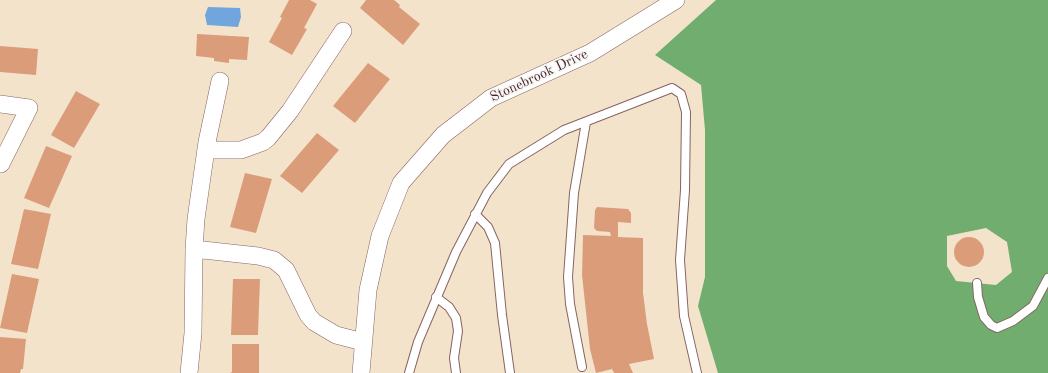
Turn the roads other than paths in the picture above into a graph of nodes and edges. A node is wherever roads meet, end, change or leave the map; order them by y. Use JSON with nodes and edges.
{"nodes":[{"id":1,"x":676,"y":0,"type":"edge"},
{"id":2,"x":344,"y":31,"type":"dead end"},
{"id":3,"x":220,"y":81,"type":"dead end"},
{"id":4,"x":0,"y":104,"type":"edge"},
{"id":5,"x":586,"y":122,"type":"junction"},
{"id":6,"x":206,"y":150,"type":"junction"},
{"id":7,"x":0,"y":164,"type":"edge"},
{"id":8,"x":475,"y":214,"type":"junction"},
{"id":9,"x":194,"y":249,"type":"junction"},
{"id":10,"x":1048,"y":278,"type":"edge"},
{"id":11,"x":977,"y":282,"type":"dead end"},
{"id":12,"x":436,"y":297,"type":"junction"},
{"id":13,"x":363,"y":342,"type":"junction"},
{"id":14,"x":582,"y":367,"type":"dead end"},
{"id":15,"x":189,"y":373,"type":"edge"},
{"id":16,"x":361,"y":373,"type":"edge"},
{"id":17,"x":409,"y":373,"type":"edge"},
{"id":18,"x":456,"y":373,"type":"edge"},
{"id":19,"x":510,"y":373,"type":"edge"},
{"id":20,"x":697,"y":373,"type":"edge"}],
"edges":[{"from":1,"to":13,"type":"street","name":"Stonebrook Drive"},
{"from":2,"to":6,"type":"street"},
{"from":3,"to":6,"type":"street"},
{"from":4,"to":7,"type":"street"},
{"from":5,"to":8,"type":"lane"},
{"from":5,"to":14,"type":"lane"},
{"from":5,"to":20,"type":"lane"},
{"from":6,"to":9,"type":"street"},
{"from":8,"to":12,"type":"lane"},
{"from":8,"to":19,"type":"lane"},
{"from":9,"to":13,"type":"street"},
{"from":9,"to":15,"type":"street"},
{"from":10,"to":11,"type":"lane"},
{"from":12,"to":17,"type":"lane"},
{"from":12,"to":18,"type":"lane"},
{"from":13,"to":16,"type":"street","name":"Stonebrook Drive"}]}
